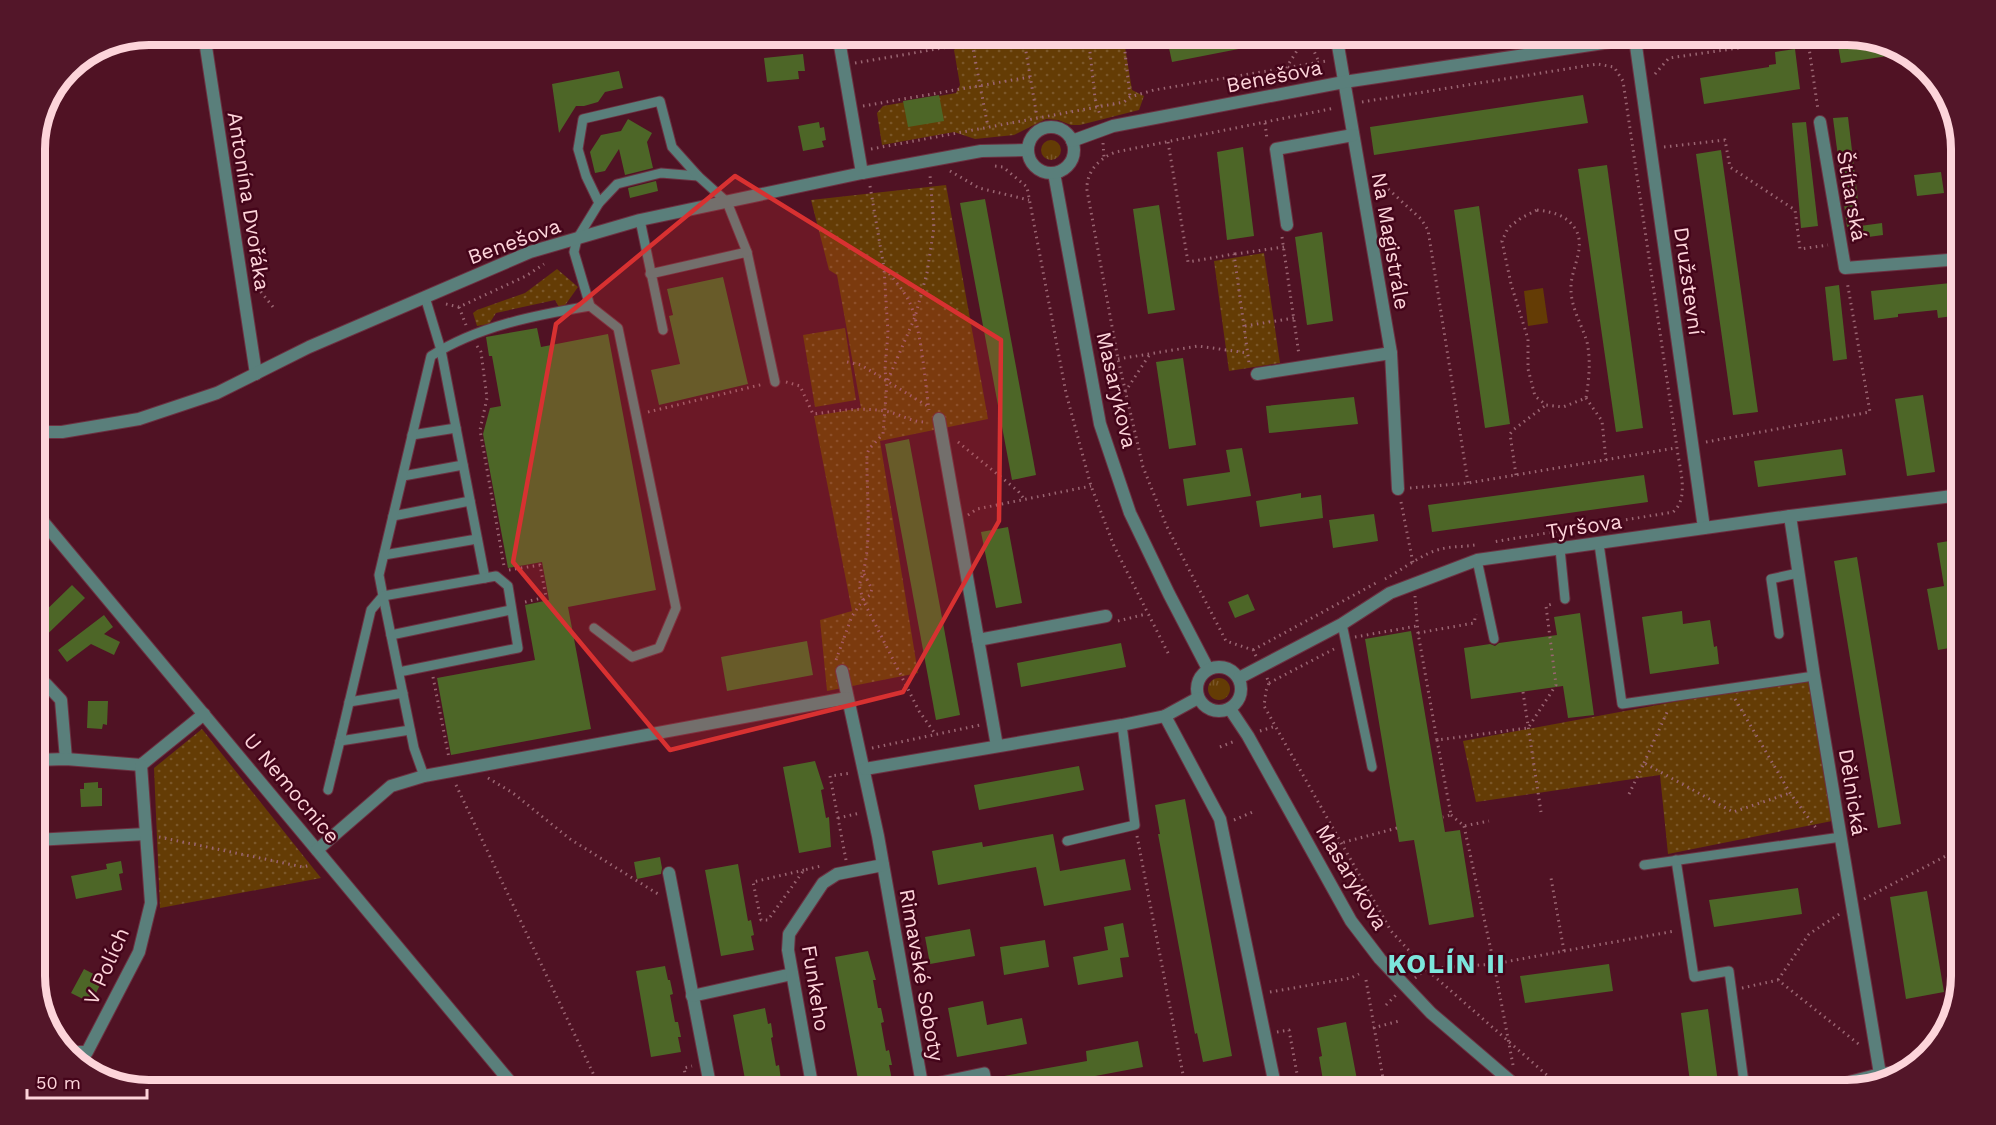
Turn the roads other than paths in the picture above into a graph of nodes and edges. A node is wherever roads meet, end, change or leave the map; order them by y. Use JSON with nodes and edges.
{"nodes":[{"id":1,"x":206,"y":45,"type":"edge"},
{"id":2,"x":840,"y":45,"type":"edge"},
{"id":3,"x":1337,"y":45,"type":"edge"},
{"id":4,"x":1594,"y":45,"type":"edge"},
{"id":5,"x":1636,"y":45,"type":"edge"},
{"id":6,"x":1344,"y":82,"type":"junction"},
{"id":7,"x":1820,"y":122,"type":"road end"},
{"id":8,"x":1353,"y":135,"type":"junction"},
{"id":9,"x":1072,"y":141,"type":"junction"},
{"id":10,"x":1028,"y":150,"type":"junction"},
{"id":11,"x":862,"y":173,"type":"junction"},
{"id":12,"x":1054,"y":173,"type":"junction"},
{"id":13,"x":698,"y":176,"type":"junction"},
{"id":14,"x":599,"y":202,"type":"junction"},
{"id":15,"x":728,"y":202,"type":"junction"},
{"id":16,"x":640,"y":220,"type":"junction"},
{"id":17,"x":1284,"y":230,"type":"road end"},
{"id":18,"x":577,"y":239,"type":"junction"},
{"id":19,"x":747,"y":252,"type":"junction"},
{"id":20,"x":1951,"y":260,"type":"edge"},
{"id":21,"x":650,"y":274,"type":"junction"},
{"id":22,"x":425,"y":297,"type":"junction"},
{"id":23,"x":590,"y":306,"type":"junction"},
{"id":24,"x":663,"y":330,"type":"dead end"},
{"id":25,"x":441,"y":350,"type":"junction"},
{"id":26,"x":1391,"y":353,"type":"junction"},
{"id":27,"x":256,"y":374,"type":"junction"},
{"id":28,"x":1257,"y":375,"type":"road end"},
{"id":29,"x":775,"y":382,"type":"road end"},
{"id":30,"x":935,"y":420,"type":"road end"},
{"id":31,"x":456,"y":428,"type":"junction"},
{"id":32,"x":45,"y":432,"type":"edge"},
{"id":33,"x":412,"y":435,"type":"junction"},
{"id":34,"x":463,"y":465,"type":"junction"},
{"id":35,"x":402,"y":476,"type":"junction"},
{"id":36,"x":1398,"y":489,"type":"road end"},
{"id":37,"x":1951,"y":496,"type":"edge"},
{"id":38,"x":470,"y":501,"type":"junction"},
{"id":39,"x":393,"y":516,"type":"junction"},
{"id":40,"x":1790,"y":516,"type":"junction"},
{"id":41,"x":45,"y":524,"type":"edge"},
{"id":42,"x":1704,"y":528,"type":"junction"},
{"id":43,"x":477,"y":538,"type":"junction"},
{"id":44,"x":1599,"y":544,"type":"junction"},
{"id":45,"x":1560,"y":549,"type":"junction"},
{"id":46,"x":384,"y":555,"type":"junction"},
{"id":47,"x":1477,"y":560,"type":"junction"},
{"id":48,"x":1798,"y":573,"type":"junction"},
{"id":49,"x":484,"y":578,"type":"junction"},
{"id":50,"x":383,"y":596,"type":"junction"},
{"id":51,"x":1565,"y":599,"type":"road end"},
{"id":52,"x":512,"y":610,"type":"junction"},
{"id":53,"x":1106,"y":616,"type":"road end"},
{"id":54,"x":1342,"y":624,"type":"junction"},
{"id":55,"x":594,"y":628,"type":"dead end"},
{"id":56,"x":1779,"y":634,"type":"dead end"},
{"id":57,"x":391,"y":635,"type":"junction"},
{"id":58,"x":1494,"y":639,"type":"dead end"},
{"id":59,"x":978,"y":640,"type":"junction"},
{"id":60,"x":1208,"y":669,"type":"junction"},
{"id":61,"x":842,"y":671,"type":"road end"},
{"id":62,"x":399,"y":672,"type":"junction"},
{"id":63,"x":1814,"y":676,"type":"junction"},
{"id":64,"x":1239,"y":678,"type":"junction"},
{"id":65,"x":45,"y":684,"type":"edge"},
{"id":66,"x":403,"y":693,"type":"junction"},
{"id":67,"x":847,"y":698,"type":"junction"},
{"id":68,"x":1198,"y":698,"type":"junction"},
{"id":69,"x":349,"y":702,"type":"junction"},
{"id":70,"x":1230,"y":709,"type":"junction"},
{"id":71,"x":204,"y":714,"type":"junction"},
{"id":72,"x":1165,"y":716,"type":"junction"},
{"id":73,"x":1122,"y":725,"type":"junction"},
{"id":74,"x":410,"y":730,"type":"junction"},
{"id":75,"x":339,"y":741,"type":"junction"},
{"id":76,"x":997,"y":746,"type":"junction"},
{"id":77,"x":66,"y":759,"type":"junction"},
{"id":78,"x":45,"y":760,"type":"edge"},
{"id":79,"x":141,"y":765,"type":"junction"},
{"id":80,"x":1372,"y":767,"type":"dead end"},
{"id":81,"x":865,"y":769,"type":"junction"},
{"id":82,"x":424,"y":776,"type":"junction"},
{"id":83,"x":328,"y":790,"type":"dead end"},
{"id":84,"x":146,"y":834,"type":"junction"},
{"id":85,"x":1840,"y":837,"type":"junction"},
{"id":86,"x":45,"y":839,"type":"edge"},
{"id":87,"x":1067,"y":841,"type":"dead end"},
{"id":88,"x":317,"y":850,"type":"junction"},
{"id":89,"x":1676,"y":860,"type":"junction"},
{"id":90,"x":1644,"y":865,"type":"dead end"},
{"id":91,"x":883,"y":866,"type":"junction"},
{"id":92,"x":669,"y":873,"type":"dead end"},
{"id":93,"x":792,"y":974,"type":"junction"},
{"id":94,"x":692,"y":996,"type":"junction"},
{"id":95,"x":77,"y":1052,"type":"edge"},
{"id":96,"x":1880,"y":1074,"type":"joint"},
{"id":97,"x":1861,"y":1079,"type":"edge"},
{"id":98,"x":509,"y":1080,"type":"edge"},
{"id":99,"x":709,"y":1080,"type":"edge"},
{"id":100,"x":811,"y":1080,"type":"edge"},
{"id":101,"x":921,"y":1080,"type":"edge"},
{"id":102,"x":954,"y":1080,"type":"edge"},
{"id":103,"x":987,"y":1080,"type":"edge"},
{"id":104,"x":1272,"y":1080,"type":"edge"},
{"id":105,"x":1509,"y":1080,"type":"edge"},
{"id":106,"x":1744,"y":1080,"type":"edge"}],
"edges":[{"from":1,"to":27,"type":"street","name":"Antonína Dvořáka"},
{"from":2,"to":11,"type":"street"},
{"from":3,"to":6,"type":"street","name":"Na Magistrále"},
{"from":4,"to":6,"type":"street","name":"Benešova"},
{"from":5,"to":42,"type":"street","name":"Družstevní"},
{"from":6,"to":8,"type":"street","name":"Na Magistrále"},
{"from":6,"to":9,"type":"street","name":"Benešova"},
{"from":7,"to":20,"type":"street","name":"Štítarská"},
{"from":8,"to":17,"type":"street"},
{"from":8,"to":26,"type":"street","name":"Na Magistrále"},
{"from":9,"to":10,"type":"street"},
{"from":9,"to":12,"type":"street"},
{"from":10,"to":11,"type":"street","name":"Benešova"},
{"from":10,"to":12,"type":"street"},
{"from":11,"to":15,"type":"street","name":"Benešova"},
{"from":12,"to":60,"type":"street","name":"Masarykova"},
{"from":13,"to":14,"type":"lane"},
{"from":13,"to":14,"type":"lane"},
{"from":13,"to":15,"type":"lane"},
{"from":14,"to":18,"type":"lane"},
{"from":15,"to":16,"type":"street","name":"Benešova"},
{"from":15,"to":19,"type":"lane"},
{"from":16,"to":18,"type":"street","name":"Benešova"},
{"from":16,"to":21,"type":"lane"},
{"from":18,"to":22,"type":"street","name":"Benešova"},
{"from":18,"to":23,"type":"lane"},
{"from":19,"to":21,"type":"lane"},
{"from":19,"to":29,"type":"lane"},
{"from":21,"to":24,"type":"lane"},
{"from":22,"to":25,"type":"lane"},
{"from":22,"to":27,"type":"street","name":"Benešova"},
{"from":23,"to":25,"type":"lane"},
{"from":23,"to":55,"type":"lane"},
{"from":25,"to":31,"type":"lane"},
{"from":25,"to":33,"type":"lane"},
{"from":26,"to":28,"type":"street"},
{"from":26,"to":36,"type":"street","name":"Na Magistrále"},
{"from":27,"to":32,"type":"street","name":"Benešova"},
{"from":30,"to":59,"type":"street"},
{"from":31,"to":33,"type":"lane"},
{"from":31,"to":34,"type":"lane"},
{"from":33,"to":35,"type":"lane"},
{"from":34,"to":35,"type":"lane"},
{"from":34,"to":38,"type":"lane"},
{"from":35,"to":39,"type":"lane"},
{"from":37,"to":40,"type":"street","name":"Tyršova"},
{"from":38,"to":39,"type":"lane"},
{"from":38,"to":43,"type":"lane"},
{"from":39,"to":46,"type":"lane"},
{"from":40,"to":42,"type":"street","name":"Tyršova"},
{"from":40,"to":48,"type":"street","name":"Dělnická"},
{"from":41,"to":71,"type":"street","name":"U Nemocnice"},
{"from":42,"to":44,"type":"street","name":"Tyršova"},
{"from":43,"to":46,"type":"lane"},
{"from":43,"to":49,"type":"lane"},
{"from":44,"to":45,"type":"street","name":"Tyršova"},
{"from":44,"to":63,"type":"lane"},
{"from":45,"to":47,"type":"street","name":"Tyršova"},
{"from":45,"to":51,"type":"lane"},
{"from":46,"to":50,"type":"lane"},
{"from":47,"to":54,"type":"street","name":"Tyršova"},
{"from":47,"to":58,"type":"lane"},
{"from":48,"to":56,"type":"lane"},
{"from":48,"to":63,"type":"street","name":"Dělnická"},
{"from":49,"to":50,"type":"lane"},
{"from":49,"to":52,"type":"lane"},
{"from":50,"to":57,"type":"lane"},
{"from":50,"to":69,"type":"lane"},
{"from":52,"to":57,"type":"lane"},
{"from":52,"to":62,"type":"lane"},
{"from":53,"to":59,"type":"street"},
{"from":54,"to":64,"type":"street","name":"Tyršova"},
{"from":54,"to":80,"type":"lane"},
{"from":57,"to":62,"type":"lane"},
{"from":59,"to":76,"type":"street"},
{"from":60,"to":64,"type":"street"},
{"from":60,"to":68,"type":"street"},
{"from":61,"to":67,"type":"street"},
{"from":62,"to":66,"type":"lane"},
{"from":63,"to":85,"type":"street","name":"Dělnická"},
{"from":64,"to":70,"type":"street"},
{"from":65,"to":77,"type":"street"},
{"from":66,"to":69,"type":"lane"},
{"from":66,"to":74,"type":"lane"},
{"from":67,"to":81,"type":"street"},
{"from":67,"to":82,"type":"street"},
{"from":68,"to":70,"type":"street"},
{"from":68,"to":72,"type":"street"},
{"from":69,"to":75,"type":"lane"},
{"from":70,"to":105,"type":"street","name":"Masarykova"},
{"from":71,"to":79,"type":"street"},
{"from":71,"to":88,"type":"street","name":"U Nemocnice"},
{"from":72,"to":73,"type":"street"},
{"from":72,"to":104,"type":"street"},
{"from":73,"to":76,"type":"street"},
{"from":73,"to":87,"type":"lane"},
{"from":74,"to":75,"type":"lane"},
{"from":74,"to":82,"type":"lane"},
{"from":75,"to":83,"type":"lane"},
{"from":76,"to":81,"type":"street"},
{"from":77,"to":78,"type":"street"},
{"from":77,"to":79,"type":"street"},
{"from":79,"to":84,"type":"street","name":"V Polích"},
{"from":81,"to":91,"type":"street"},
{"from":82,"to":88,"type":"street"},
{"from":84,"to":86,"type":"street"},
{"from":84,"to":95,"type":"street","name":"V Polích"},
{"from":85,"to":89,"type":"lane"},
{"from":85,"to":96,"type":"street","name":"Dělnická"},
{"from":88,"to":98,"type":"street","name":"U Nemocnice"},
{"from":89,"to":90,"type":"lane"},
{"from":89,"to":106,"type":"lane"},
{"from":91,"to":93,"type":"street","name":"Funkeho"},
{"from":91,"to":101,"type":"street","name":"Rimavské Soboty"},
{"from":92,"to":94,"type":"street"},
{"from":93,"to":94,"type":"street"},
{"from":93,"to":100,"type":"street","name":"Funkeho"},
{"from":94,"to":99,"type":"street"},
{"from":96,"to":97,"type":"street"},
{"from":102,"to":103,"type":"lane"}]}
